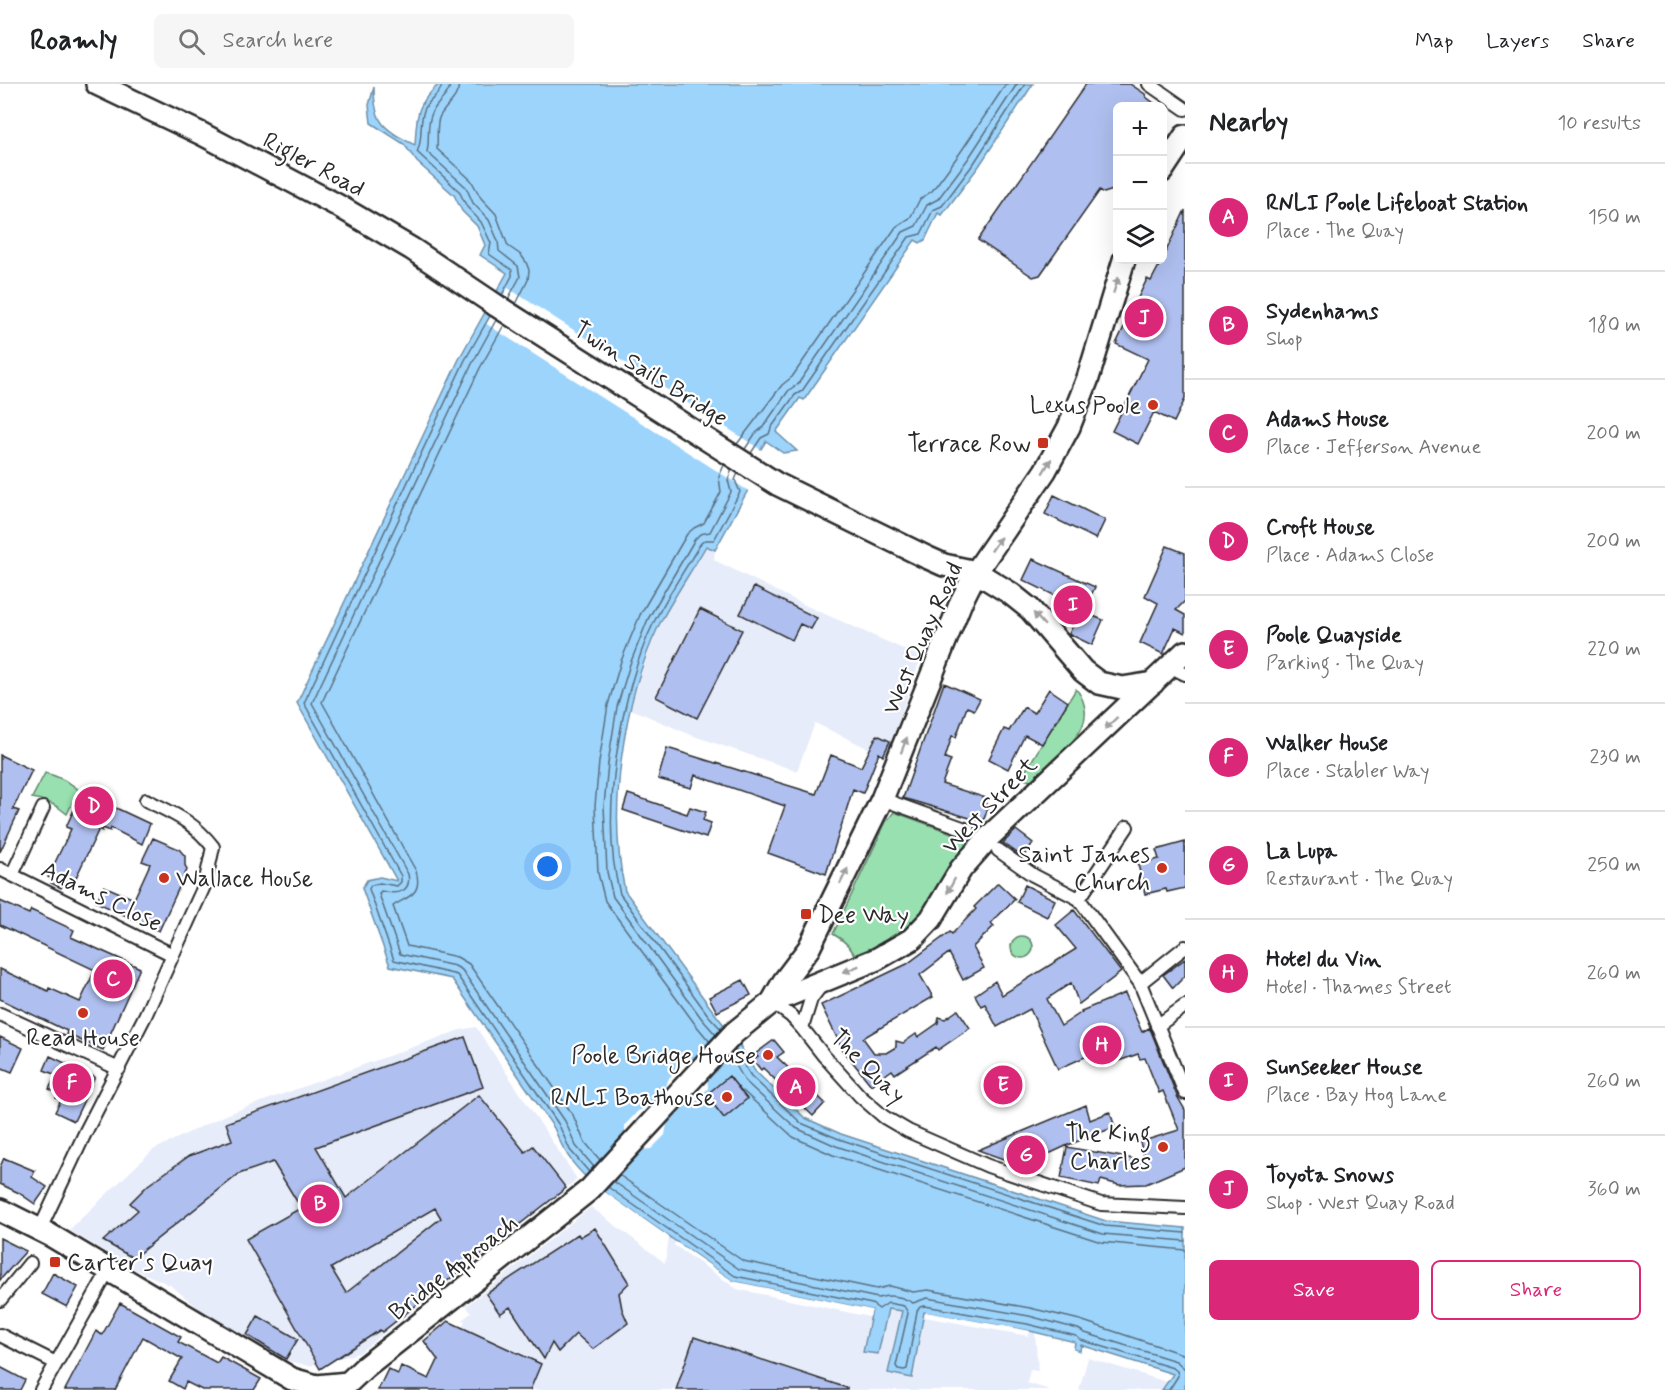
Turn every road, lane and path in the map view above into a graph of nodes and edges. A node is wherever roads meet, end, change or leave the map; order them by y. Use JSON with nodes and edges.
{"nodes":[{"id":1,"x":97,"y":84,"type":"edge"},
{"id":2,"x":1149,"y":84,"type":"edge"},
{"id":3,"x":1185,"y":108,"type":"edge"},
{"id":4,"x":1185,"y":136,"type":"edge"},
{"id":5,"x":1167,"y":163,"type":"edge"},
{"id":6,"x":1123,"y":264,"type":"edge"},
{"id":7,"x":497,"y":306,"type":"joint"},
{"id":8,"x":976,"y":572,"type":"junction"},
{"id":9,"x":1180,"y":664,"type":"edge"},
{"id":10,"x":1153,"y":683,"type":"junction"},
{"id":11,"x":146,"y":800,"type":"dead end"},
{"id":12,"x":882,"y":800,"type":"junction"},
{"id":13,"x":43,"y":808,"type":"dead end"},
{"id":14,"x":1127,"y":827,"type":"dead end"},
{"id":15,"x":968,"y":830,"type":"dead end"},
{"id":16,"x":998,"y":850,"type":"dead end"},
{"id":17,"x":0,"y":869,"type":"edge"},
{"id":18,"x":12,"y":875,"type":"junction"},
{"id":19,"x":1079,"y":899,"type":"junction"},
{"id":20,"x":1185,"y":947,"type":"edge"},
{"id":21,"x":805,"y":954,"type":"junction"},
{"id":22,"x":173,"y":955,"type":"junction"},
{"id":23,"x":826,"y":979,"type":"junction"},
{"id":24,"x":1140,"y":983,"type":"junction"},
{"id":25,"x":772,"y":1002,"type":"junction"},
{"id":26,"x":1185,"y":1006,"type":"edge"},
{"id":27,"x":0,"y":1014,"type":"edge"},
{"id":28,"x":1157,"y":1026,"type":"junction"},
{"id":29,"x":802,"y":1028,"type":"junction"},
{"id":30,"x":119,"y":1069,"type":"junction"},
{"id":31,"x":1185,"y":1093,"type":"edge"},
{"id":32,"x":1185,"y":1208,"type":"edge"},
{"id":33,"x":0,"y":1210,"type":"edge"},
{"id":34,"x":40,"y":1230,"type":"junction"},
{"id":35,"x":30,"y":1263,"type":"dead end"},
{"id":36,"x":109,"y":1270,"type":"junction"},
{"id":37,"x":0,"y":1300,"type":"edge"},
{"id":38,"x":0,"y":1335,"type":"edge"},
{"id":39,"x":56,"y":1363,"type":"junction"},
{"id":40,"x":345,"y":1388,"type":"edge"},
{"id":41,"x":41,"y":1390,"type":"edge"}],
"edges":[{"from":1,"to":7,"type":"highway","name":"Rigler Road"},
{"from":2,"to":3,"type":"street"},
{"from":4,"to":5,"type":"highway"},
{"from":8,"to":6,"type":"highway","name":"West Quay Road","one_way":true},
{"from":7,"to":8,"type":"highway","name":"Twin Sails Bridge"},
{"from":10,"to":8,"type":"highway","name":"Twin Sails Bridge","one_way":true},
{"from":12,"to":8,"type":"highway","name":"West Quay Road","one_way":true},
{"from":9,"to":10,"type":"highway","name":"West Street"},
{"from":10,"to":23,"type":"highway","name":"West Street","one_way":true},
{"from":11,"to":22,"type":"street"},
{"from":12,"to":15,"type":"street"},
{"from":21,"to":12,"type":"highway","name":"West Quay Road","one_way":true},
{"from":13,"to":18,"type":"street","name":"Adams Close"},
{"from":14,"to":19,"type":"street"},
{"from":16,"to":19,"type":"street"},
{"from":17,"to":18,"type":"street","name":"Adams Close"},
{"from":18,"to":22,"type":"street","name":"Adams Close"},
{"from":19,"to":24,"type":"street"},
{"from":20,"to":24,"type":"street"},
{"from":21,"to":23,"type":"highway"},
{"from":21,"to":25,"type":"highway","name":"West Quay Road"},
{"from":22,"to":30,"type":"street"},
{"from":23,"to":25,"type":"highway","name":"West Street"},
{"from":23,"to":29,"type":"street"},
{"from":24,"to":28,"type":"street"},
{"from":25,"to":29,"type":"street","name":"The Quay"},
{"from":25,"to":40,"type":"highway","name":"Bridge Approach"},
{"from":26,"to":28,"type":"street"},
{"from":27,"to":30,"type":"street"},
{"from":28,"to":31,"type":"street"},
{"from":29,"to":32,"type":"street","name":"The Quay"},
{"from":30,"to":34,"type":"street"},
{"from":33,"to":34,"type":"highway"},
{"from":34,"to":36,"type":"highway"},
{"from":35,"to":37,"type":"street"},
{"from":36,"to":39,"type":"street"},
{"from":36,"to":40,"type":"highway"},
{"from":38,"to":39,"type":"street"},
{"from":39,"to":41,"type":"street"}]}
